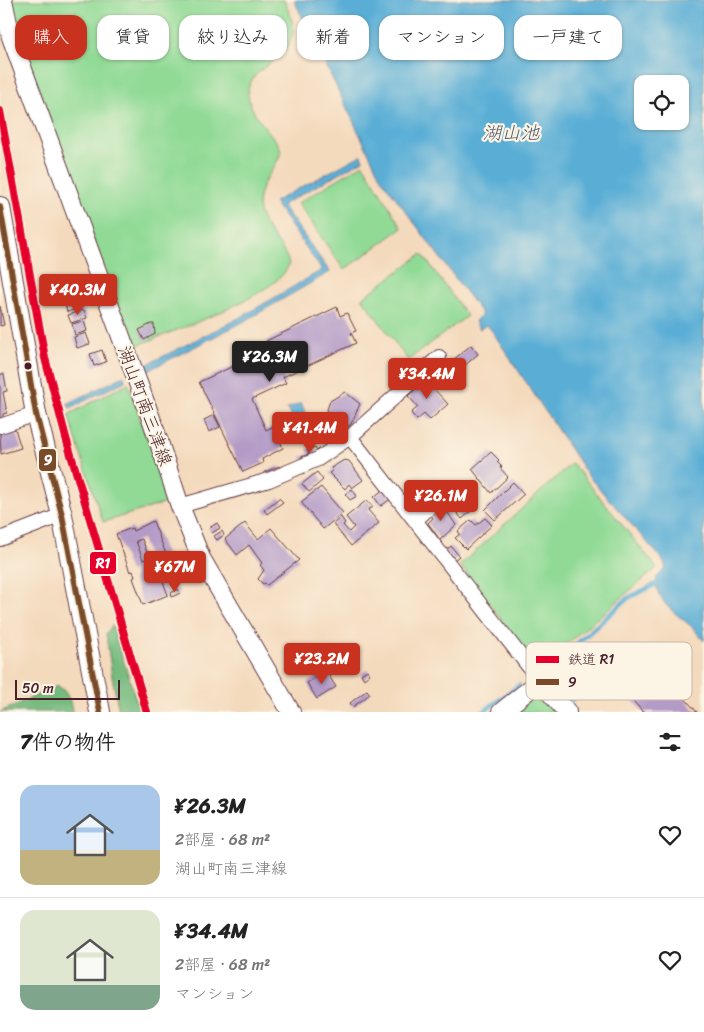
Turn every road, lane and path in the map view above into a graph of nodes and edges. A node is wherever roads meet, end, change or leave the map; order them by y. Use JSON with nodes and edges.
{"nodes":[{"id":1,"x":3,"y":0,"type":"edge"},
{"id":2,"x":1,"y":218,"type":"edge"},
{"id":3,"x":439,"y":357,"type":"dead end"},
{"id":4,"x":36,"y":414,"type":"junction"},
{"id":5,"x":0,"y":426,"type":"edge"},
{"id":6,"x":350,"y":437,"type":"junction"},
{"id":7,"x":449,"y":489,"type":"dead end"},
{"id":8,"x":180,"y":506,"type":"junction"},
{"id":9,"x":62,"y":515,"type":"junction"},
{"id":10,"x":416,"y":520,"type":"junction"},
{"id":11,"x":0,"y":539,"type":"edge"},
{"id":12,"x":526,"y":663,"type":"edge"},
{"id":13,"x":526,"y":692,"type":"edge"},
{"id":14,"x":557,"y":700,"type":"edge"},
{"id":15,"x":100,"y":712,"type":"edge"},
{"id":16,"x":291,"y":712,"type":"edge"},
{"id":17,"x":501,"y":712,"type":"edge"},
{"id":18,"x":567,"y":712,"type":"edge"}],
"edges":[{"from":1,"to":8,"type":"street","name":"湖山町南三津線"},
{"from":2,"to":4,"type":"main road"},
{"from":3,"to":6,"type":"street"},
{"from":4,"to":5,"type":"street"},
{"from":4,"to":9,"type":"main road"},
{"from":6,"to":8,"type":"street"},
{"from":6,"to":10,"type":"street"},
{"from":7,"to":10,"type":"street"},
{"from":8,"to":16,"type":"street","name":"湖山町南三津線"},
{"from":9,"to":11,"type":"street"},
{"from":9,"to":15,"type":"main road"},
{"from":10,"to":12,"type":"street"},
{"from":13,"to":17,"type":"street"},
{"from":14,"to":18,"type":"street"}]}
